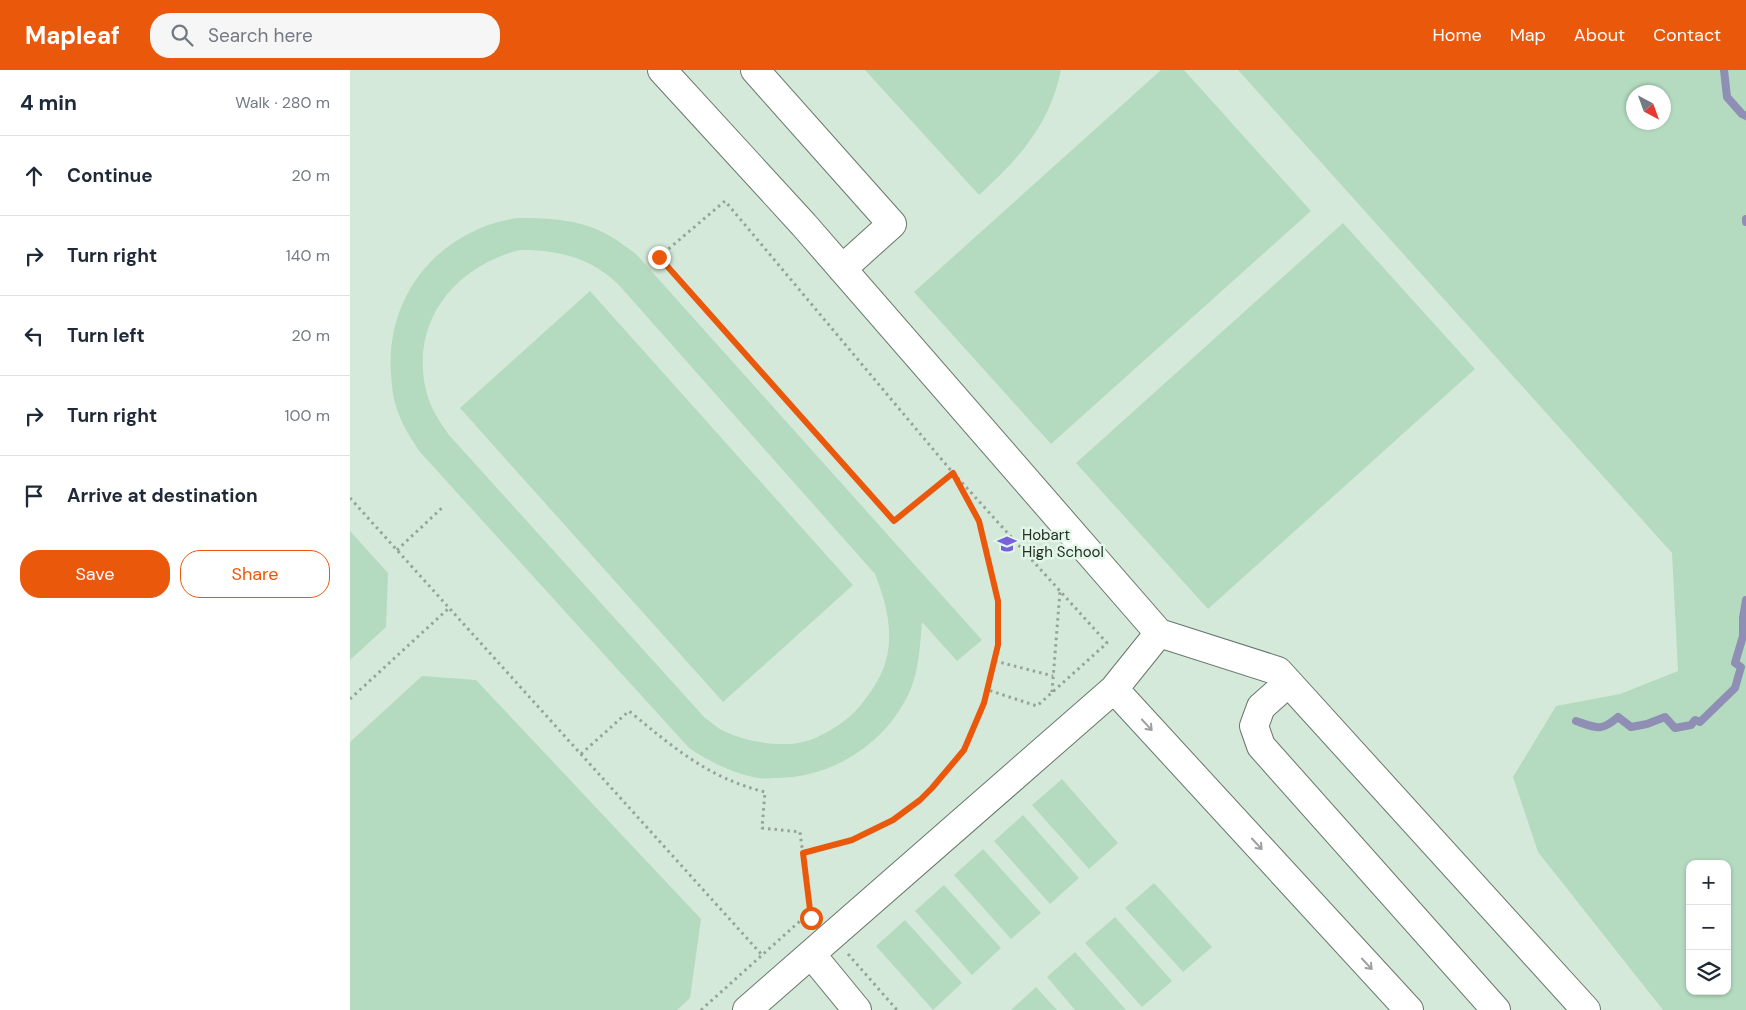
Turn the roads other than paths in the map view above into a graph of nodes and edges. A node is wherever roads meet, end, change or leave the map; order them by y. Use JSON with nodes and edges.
{"nodes":[{"id":1,"x":662,"y":70,"type":"edge"},
{"id":2,"x":755,"y":70,"type":"edge"},
{"id":3,"x":842,"y":269,"type":"junction"},
{"id":4,"x":1159,"y":633,"type":"junction"},
{"id":5,"x":1288,"y":683,"type":"junction"},
{"id":6,"x":1114,"y":689,"type":"junction"},
{"id":7,"x":811,"y":954,"type":"junction"},
{"id":8,"x":747,"y":1010,"type":"edge"},
{"id":9,"x":857,"y":1010,"type":"edge"},
{"id":10,"x":1409,"y":1010,"type":"edge"},
{"id":11,"x":1496,"y":1010,"type":"edge"},
{"id":12,"x":1586,"y":1010,"type":"edge"}],
"edges":[{"from":1,"to":3,"type":"lane"},
{"from":2,"to":3,"type":"lane"},
{"from":3,"to":4,"type":"lane"},
{"from":4,"to":5,"type":"lane"},
{"from":4,"to":6,"type":"lane"},
{"from":5,"to":11,"type":"lane"},
{"from":5,"to":12,"type":"lane"},
{"from":6,"to":7,"type":"lane"},
{"from":6,"to":10,"type":"lane","one_way":true},
{"from":7,"to":8,"type":"lane"},
{"from":7,"to":9,"type":"lane"}]}
